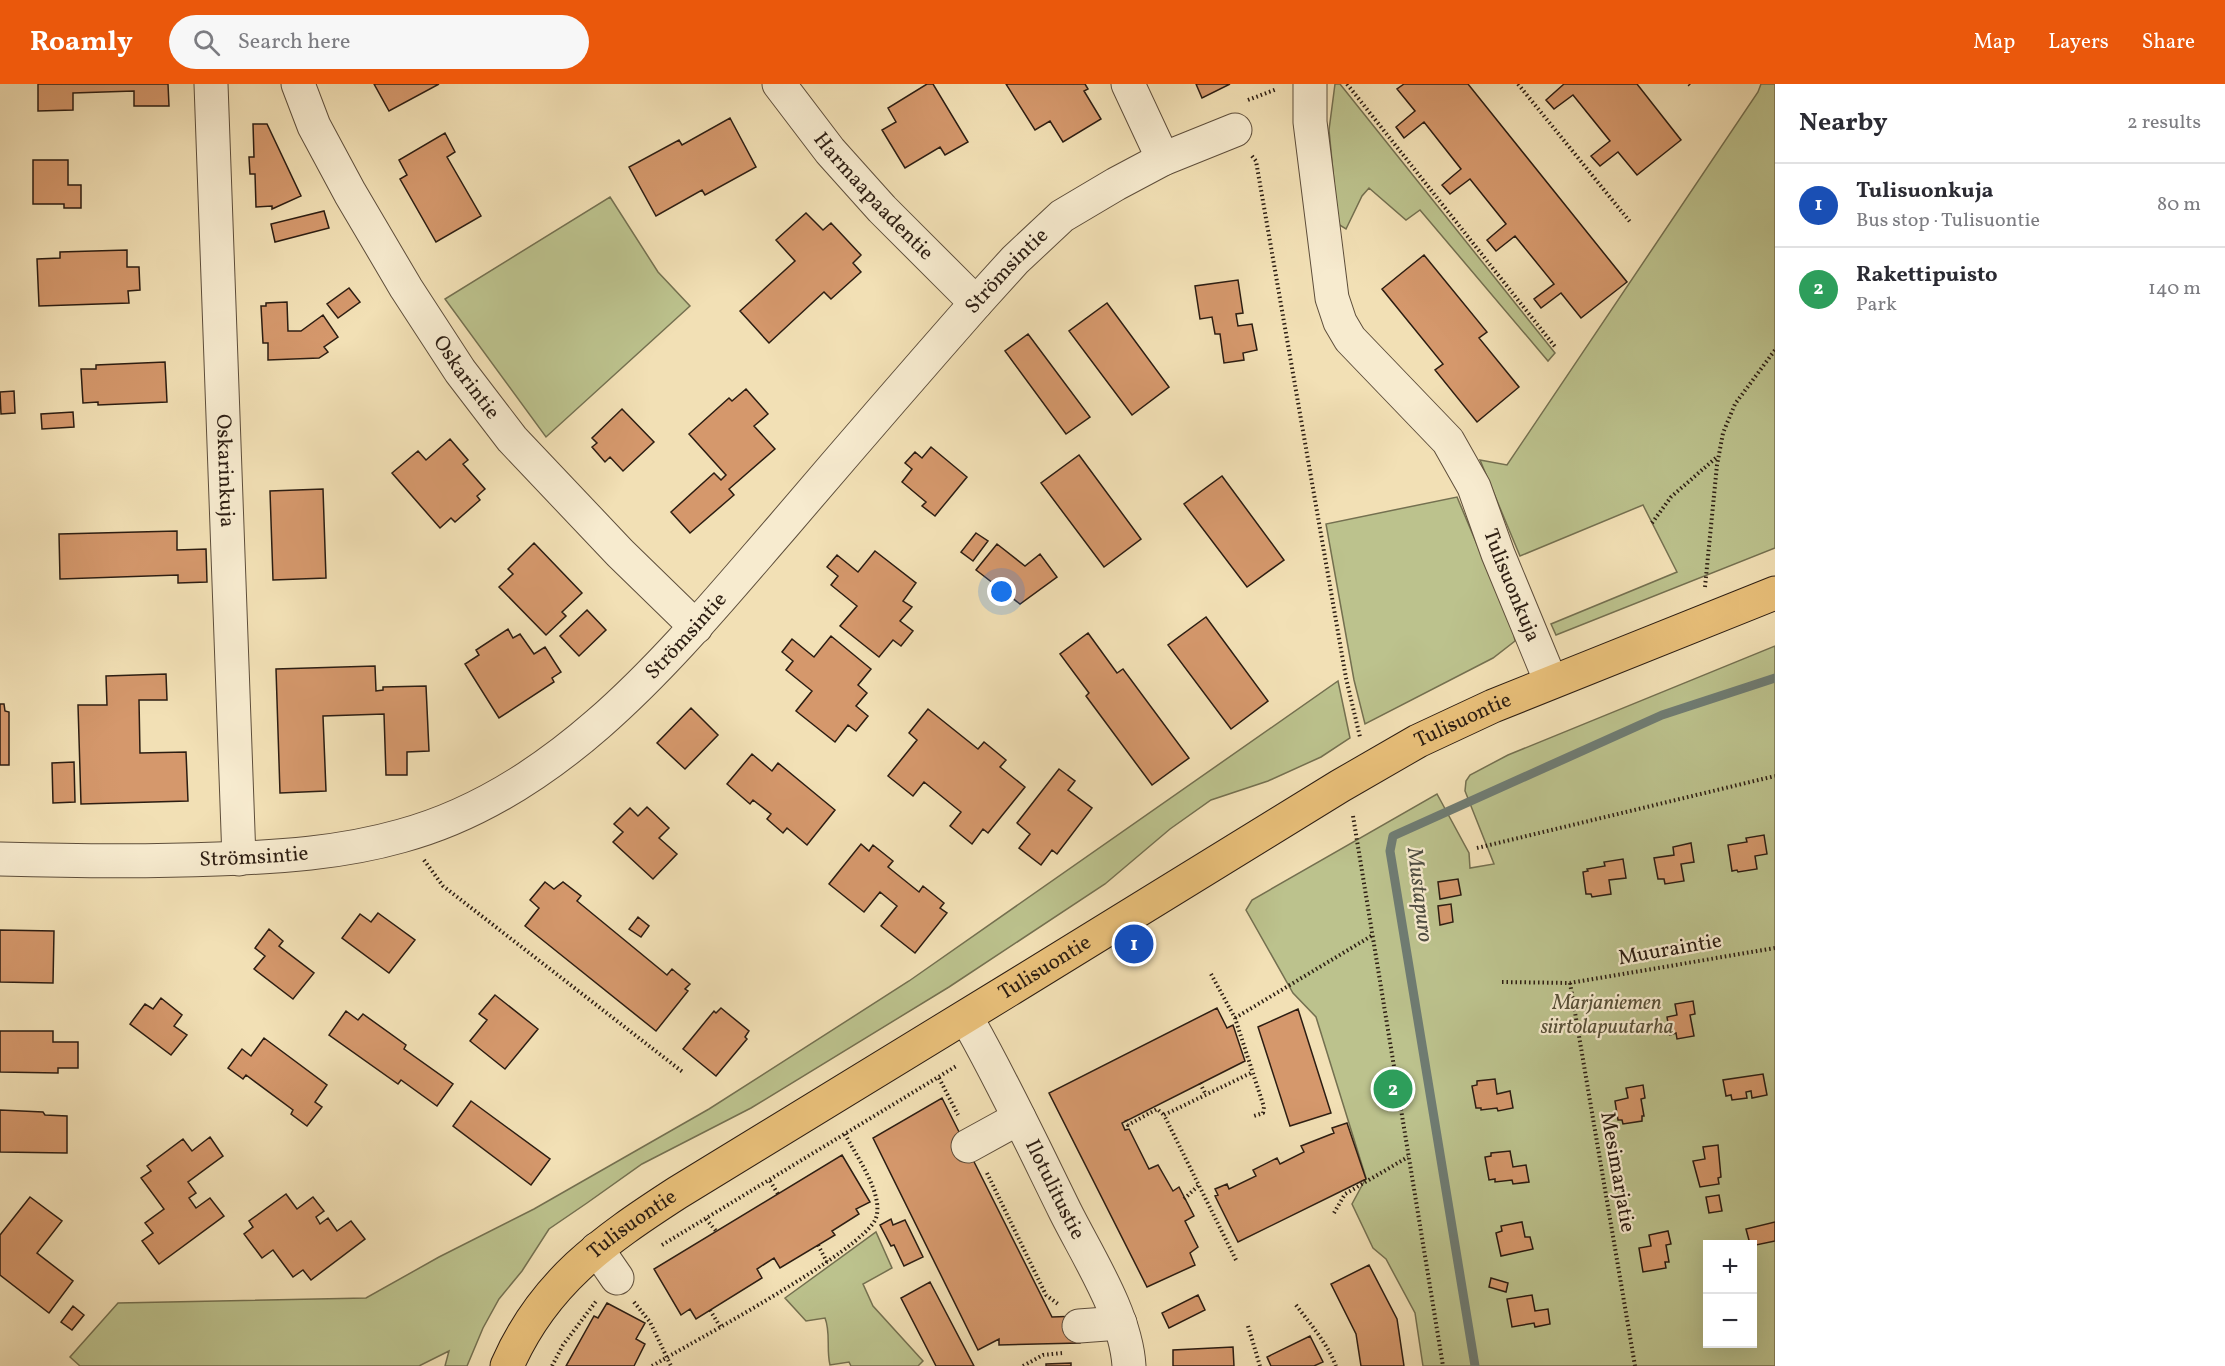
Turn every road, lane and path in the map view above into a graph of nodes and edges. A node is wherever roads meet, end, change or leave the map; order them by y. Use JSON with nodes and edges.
{"nodes":[{"id":1,"x":211,"y":84,"type":"edge"},
{"id":2,"x":298,"y":84,"type":"edge"},
{"id":3,"x":779,"y":84,"type":"edge"},
{"id":4,"x":1128,"y":84,"type":"edge"},
{"id":5,"x":1310,"y":84,"type":"edge"},
{"id":6,"x":1347,"y":84,"type":"edge"},
{"id":7,"x":1518,"y":84,"type":"edge"},
{"id":8,"x":1235,"y":130,"type":"joint"},
{"id":9,"x":1163,"y":159,"type":"junction"},
{"id":10,"x":1631,"y":223,"type":"dead end"},
{"id":11,"x":976,"y":303,"type":"junction"},
{"id":12,"x":1556,"y":348,"type":"dead end"},
{"id":13,"x":1775,"y":350,"type":"edge"},
{"id":14,"x":1719,"y":455,"type":"junction"},
{"id":15,"x":1652,"y":524,"type":"dead end"},
{"id":16,"x":1705,"y":589,"type":"dead end"},
{"id":17,"x":1775,"y":593,"type":"edge"},
{"id":18,"x":696,"y":627,"type":"junction"},
{"id":19,"x":1551,"y":682,"type":"junction"},
{"id":20,"x":1360,"y":738,"type":"dead end"},
{"id":21,"x":1775,"y":776,"type":"edge"},
{"id":22,"x":1354,"y":824,"type":"dead end"},
{"id":23,"x":408,"y":834,"type":"junction"},
{"id":24,"x":1478,"y":848,"type":"dead end"},
{"id":25,"x":0,"y":859,"type":"edge"},
{"id":26,"x":239,"y":859,"type":"junction"},
{"id":27,"x":1373,"y":935,"type":"junction"},
{"id":28,"x":1775,"y":948,"type":"edge"},
{"id":29,"x":1211,"y":974,"type":"dead end"},
{"id":30,"x":1502,"y":982,"type":"dead end"},
{"id":31,"x":1570,"y":982,"type":"junction"},
{"id":32,"x":966,"y":1017,"type":"junction"},
{"id":33,"x":1235,"y":1018,"type":"junction"},
{"id":34,"x":1252,"y":1072,"type":"junction"},
{"id":35,"x":684,"y":1073,"type":"dead end"},
{"id":36,"x":1200,"y":1083,"type":"dead end"},
{"id":37,"x":1206,"y":1095,"type":"junction"},
{"id":38,"x":1164,"y":1116,"type":"junction"},
{"id":39,"x":1254,"y":1116,"type":"dead end"},
{"id":40,"x":1019,"y":1119,"type":"junction"},
{"id":41,"x":1126,"y":1120,"type":"dead end"},
{"id":42,"x":844,"y":1134,"type":"junction"},
{"id":43,"x":970,"y":1145,"type":"junction"},
{"id":44,"x":1408,"y":1157,"type":"junction"},
{"id":45,"x":770,"y":1181,"type":"junction"},
{"id":46,"x":1199,"y":1185,"type":"junction"},
{"id":47,"x":778,"y":1194,"type":"dead end"},
{"id":48,"x":1184,"y":1199,"type":"dead end"},
{"id":49,"x":1334,"y":1213,"type":"dead end"},
{"id":50,"x":706,"y":1219,"type":"junction"},
{"id":51,"x":716,"y":1231,"type":"dead end"},
{"id":52,"x":818,"y":1245,"type":"dead end"},
{"id":53,"x":660,"y":1246,"type":"dead end"},
{"id":54,"x":597,"y":1250,"type":"junction"},
{"id":55,"x":1236,"y":1260,"type":"dead end"},
{"id":56,"x":826,"y":1262,"type":"junction"},
{"id":57,"x":617,"y":1278,"type":"junction"},
{"id":58,"x":1296,"y":1305,"type":"dead end"},
{"id":59,"x":710,"y":1310,"type":"dead end"},
{"id":60,"x":1098,"y":1325,"type":"junction"},
{"id":61,"x":1248,"y":1326,"type":"dead end"},
{"id":62,"x":721,"y":1328,"type":"junction"},
{"id":63,"x":667,"y":1357,"type":"junction"},
{"id":64,"x":507,"y":1366,"type":"edge"},
{"id":65,"x":552,"y":1366,"type":"edge"},
{"id":66,"x":652,"y":1366,"type":"edge"},
{"id":67,"x":671,"y":1366,"type":"edge"},
{"id":68,"x":1023,"y":1366,"type":"edge"},
{"id":69,"x":1129,"y":1366,"type":"edge"},
{"id":70,"x":1260,"y":1366,"type":"edge"},
{"id":71,"x":1336,"y":1366,"type":"edge"},
{"id":72,"x":1443,"y":1366,"type":"edge"},
{"id":73,"x":1635,"y":1366,"type":"edge"}],
"edges":[{"from":1,"to":26,"type":"street","name":"Oskarinkuja"},
{"from":2,"to":18,"type":"street","name":"Oskarintie"},
{"from":3,"to":11,"type":"street","name":"Harmaapaadentie"},
{"from":4,"to":9,"type":"street"},
{"from":5,"to":19,"type":"street","name":"Tulisuonkuja"},
{"from":6,"to":12,"type":"path"},
{"from":7,"to":10,"type":"path"},
{"from":8,"to":9,"type":"street","name":"Strömsintie"},
{"from":8,"to":20,"type":"path"},
{"from":9,"to":11,"type":"street","name":"Strömsintie"},
{"from":11,"to":18,"type":"street","name":"Strömsintie"},
{"from":13,"to":14,"type":"path"},
{"from":14,"to":15,"type":"path"},
{"from":14,"to":16,"type":"path"},
{"from":17,"to":19,"type":"main road","name":"Tulisuontie"},
{"from":18,"to":23,"type":"street","name":"Strömsintie"},
{"from":19,"to":32,"type":"main road","name":"Tulisuontie"},
{"from":21,"to":24,"type":"path"},
{"from":22,"to":27,"type":"path"},
{"from":23,"to":26,"type":"street","name":"Strömsintie"},
{"from":23,"to":35,"type":"path"},
{"from":25,"to":26,"type":"street","name":"Strömsintie"},
{"from":27,"to":33,"type":"path"},
{"from":27,"to":44,"type":"path"},
{"from":28,"to":31,"type":"path","name":"Muuraintie"},
{"from":29,"to":33,"type":"path"},
{"from":30,"to":31,"type":"path","name":"Muuraintie"},
{"from":31,"to":73,"type":"path","name":"Mesimarjatie"},
{"from":32,"to":40,"type":"street","name":"Ilotulitustie"},
{"from":32,"to":54,"type":"main road","name":"Tulisuontie"},
{"from":33,"to":34,"type":"path"},
{"from":34,"to":37,"type":"path"},
{"from":34,"to":39,"type":"path"},
{"from":36,"to":37,"type":"path"},
{"from":37,"to":38,"type":"path"},
{"from":38,"to":41,"type":"path"},
{"from":38,"to":46,"type":"path"},
{"from":40,"to":43,"type":"street"},
{"from":40,"to":60,"type":"street","name":"Ilotulitustie"},
{"from":42,"to":43,"type":"path"},
{"from":42,"to":45,"type":"path"},
{"from":42,"to":56,"type":"path"},
{"from":43,"to":60,"type":"path"},
{"from":44,"to":49,"type":"path"},
{"from":44,"to":72,"type":"path"},
{"from":45,"to":47,"type":"path"},
{"from":45,"to":50,"type":"path"},
{"from":46,"to":48,"type":"path"},
{"from":46,"to":55,"type":"path"},
{"from":50,"to":51,"type":"path"},
{"from":50,"to":53,"type":"path"},
{"from":52,"to":56,"type":"path"},
{"from":54,"to":57,"type":"street"},
{"from":54,"to":64,"type":"main road","name":"Tulisuontie"},
{"from":56,"to":62,"type":"path"},
{"from":57,"to":63,"type":"path"},
{"from":57,"to":65,"type":"path"},
{"from":58,"to":71,"type":"path"},
{"from":59,"to":62,"type":"path"},
{"from":60,"to":68,"type":"path"},
{"from":60,"to":69,"type":"street","name":"Ilotulitustie"},
{"from":61,"to":70,"type":"path"},
{"from":62,"to":63,"type":"path"},
{"from":63,"to":66,"type":"path"},
{"from":63,"to":67,"type":"path"}]}
